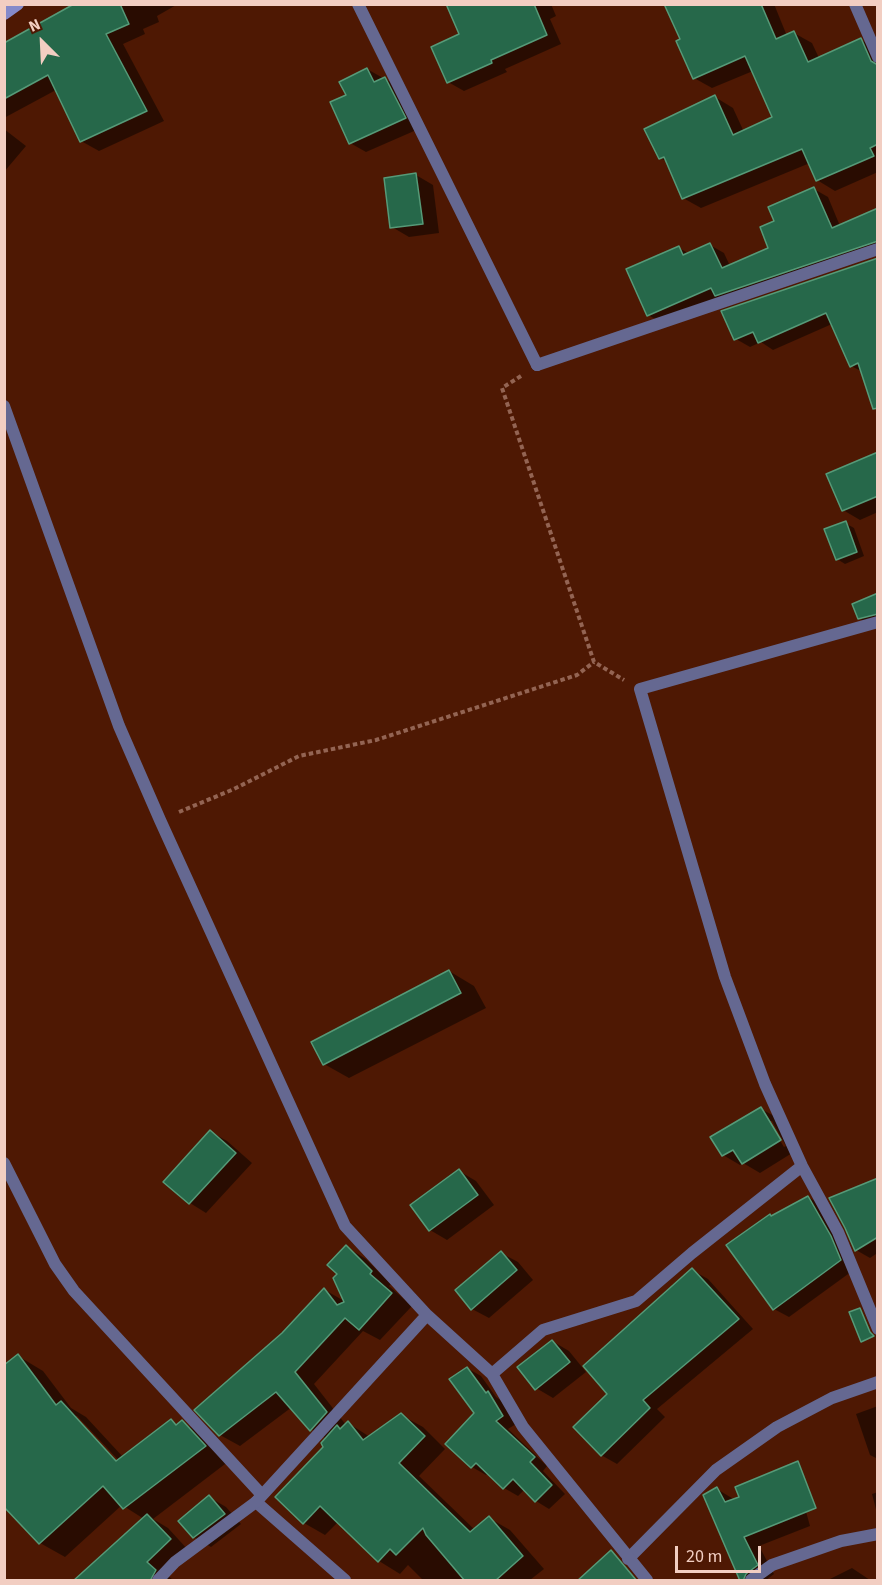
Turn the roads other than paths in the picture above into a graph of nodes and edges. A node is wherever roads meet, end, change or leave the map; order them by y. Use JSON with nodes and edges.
{"nodes":[{"id":1,"x":18,"y":4,"type":"edge"},
{"id":2,"x":358,"y":4,"type":"edge"},
{"id":3,"x":855,"y":4,"type":"edge"},
{"id":4,"x":4,"y":14,"type":"edge"},
{"id":5,"x":878,"y":57,"type":"edge"},
{"id":6,"x":878,"y":249,"type":"edge"},
{"id":7,"x":4,"y":406,"type":"edge"},
{"id":8,"x":878,"y":622,"type":"edge"},
{"id":9,"x":4,"y":1163,"type":"edge"},
{"id":10,"x":802,"y":1166,"type":"junction"},
{"id":11,"x":427,"y":1315,"type":"junction"},
{"id":12,"x":878,"y":1329,"type":"edge"},
{"id":13,"x":492,"y":1374,"type":"junction"},
{"id":14,"x":878,"y":1382,"type":"edge"},
{"id":15,"x":259,"y":1499,"type":"junction"},
{"id":16,"x":878,"y":1534,"type":"edge"},
{"id":17,"x":628,"y":1559,"type":"junction"},
{"id":18,"x":158,"y":1581,"type":"edge"},
{"id":19,"x":345,"y":1581,"type":"edge"},
{"id":20,"x":647,"y":1581,"type":"edge"},
{"id":21,"x":752,"y":1581,"type":"edge"}],
"edges":[{"from":1,"to":4,"type":"street"},
{"from":2,"to":6,"type":"street"},
{"from":3,"to":5,"type":"street"},
{"from":7,"to":11,"type":"street"},
{"from":8,"to":10,"type":"street"},
{"from":9,"to":15,"type":"street"},
{"from":10,"to":12,"type":"street"},
{"from":10,"to":13,"type":"street"},
{"from":11,"to":13,"type":"street"},
{"from":11,"to":15,"type":"street"},
{"from":13,"to":17,"type":"street"},
{"from":14,"to":17,"type":"street"},
{"from":15,"to":18,"type":"street"},
{"from":15,"to":19,"type":"street"},
{"from":16,"to":21,"type":"street"},
{"from":17,"to":20,"type":"street"}]}
